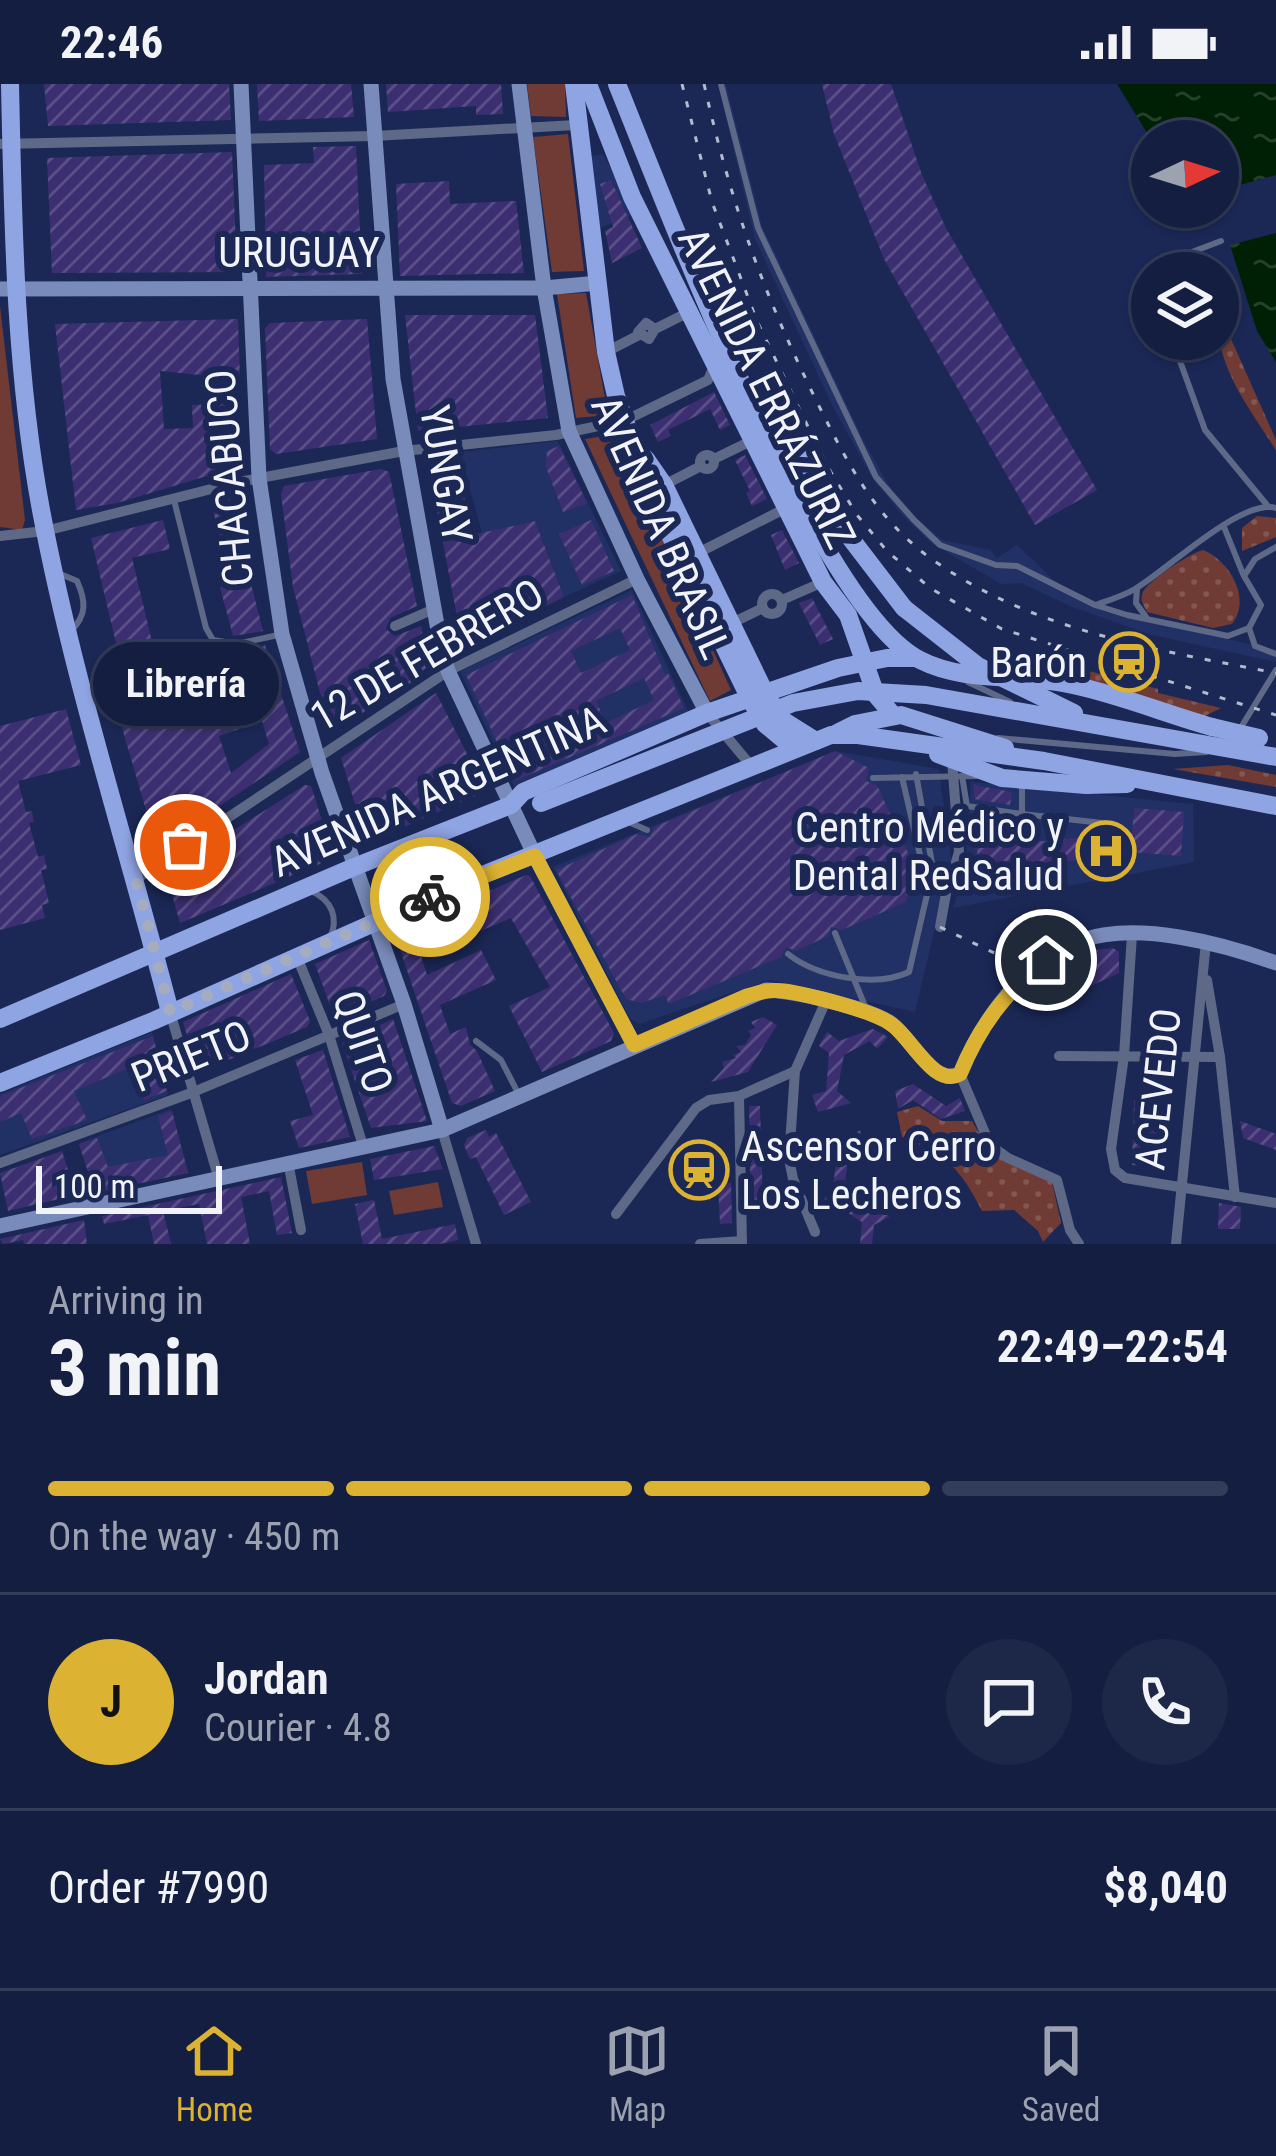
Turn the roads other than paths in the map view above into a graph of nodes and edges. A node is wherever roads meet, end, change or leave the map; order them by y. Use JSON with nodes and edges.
{"nodes":[{"id":1,"x":10,"y":84,"type":"edge"},
{"id":2,"x":242,"y":84,"type":"edge"},
{"id":3,"x":371,"y":84,"type":"edge"},
{"id":4,"x":519,"y":84,"type":"edge"},
{"id":5,"x":574,"y":84,"type":"edge"},
{"id":6,"x":588,"y":84,"type":"edge"},
{"id":7,"x":617,"y":84,"type":"edge"},
{"id":8,"x":721,"y":84,"type":"edge"},
{"id":9,"x":576,"y":125,"type":"junction"},
{"id":10,"x":524,"y":129,"type":"junction"},
{"id":11,"x":374,"y":136,"type":"junction"},
{"id":12,"x":244,"y":138,"type":"junction"},
{"id":13,"x":6,"y":144,"type":"edge"},
{"id":14,"x":658,"y":182,"type":"junction"},
{"id":15,"x":1220,"y":241,"type":"dead end"},
{"id":16,"x":1192,"y":252,"type":"edge"},
{"id":17,"x":598,"y":283,"type":"junction"},
{"id":18,"x":385,"y":288,"type":"junction"},
{"id":19,"x":544,"y":288,"type":"junction"},
{"id":20,"x":9,"y":289,"type":"edge"},
{"id":21,"x":250,"y":289,"type":"junction"},
{"id":22,"x":689,"y":311,"type":"junction"},
{"id":23,"x":606,"y":352,"type":"junction"},
{"id":24,"x":1179,"y":360,"type":"edge"},
{"id":25,"x":716,"y":377,"type":"junction"},
{"id":26,"x":628,"y":428,"type":"junction"},
{"id":27,"x":569,"y":431,"type":"junction"},
{"id":28,"x":753,"y":440,"type":"junction"},
{"id":29,"x":404,"y":451,"type":"junction"},
{"id":30,"x":259,"y":478,"type":"junction"},
{"id":31,"x":664,"y":485,"type":"junction"},
{"id":32,"x":175,"y":500,"type":"junction"},
{"id":33,"x":1271,"y":507,"type":"edge"},
{"id":34,"x":786,"y":508,"type":"junction"},
{"id":35,"x":1224,"y":527,"type":"junction"},
{"id":36,"x":46,"y":531,"type":"junction"},
{"id":37,"x":0,"y":536,"type":"edge"},
{"id":38,"x":1276,"y":547,"type":"edge"},
{"id":39,"x":696,"y":554,"type":"junction"},
{"id":40,"x":1244,"y":576,"type":"junction"},
{"id":41,"x":637,"y":579,"type":"junction"},
{"id":42,"x":823,"y":582,"type":"junction"},
{"id":43,"x":1137,"y":588,"type":"junction"},
{"id":44,"x":1095,"y":605,"type":"junction"},
{"id":45,"x":434,"y":609,"type":"junction"},
{"id":46,"x":1147,"y":619,"type":"junction"},
{"id":47,"x":732,"y":623,"type":"junction"},
{"id":48,"x":395,"y":626,"type":"dead end"},
{"id":49,"x":1249,"y":628,"type":"junction"},
{"id":50,"x":282,"y":634,"type":"junction"},
{"id":51,"x":856,"y":636,"type":"junction"},
{"id":52,"x":1274,"y":654,"type":"edge"},
{"id":53,"x":863,"y":662,"type":"junction"},
{"id":54,"x":929,"y":664,"type":"junction"},
{"id":55,"x":838,"y":668,"type":"junction"},
{"id":56,"x":448,"y":670,"type":"junction"},
{"id":57,"x":1276,"y":670,"type":"edge"},
{"id":58,"x":757,"y":696,"type":"junction"},
{"id":59,"x":1256,"y":704,"type":"junction"},
{"id":60,"x":706,"y":712,"type":"junction"},
{"id":61,"x":897,"y":715,"type":"junction"},
{"id":62,"x":1125,"y":729,"type":"junction"},
{"id":63,"x":970,"y":737,"type":"junction"},
{"id":64,"x":824,"y":738,"type":"junction"},
{"id":65,"x":1267,"y":740,"type":"edge"},
{"id":66,"x":917,"y":746,"type":"junction"},
{"id":67,"x":795,"y":749,"type":"junction"},
{"id":68,"x":316,"y":755,"type":"junction"},
{"id":69,"x":1276,"y":757,"type":"edge"},
{"id":70,"x":1044,"y":761,"type":"junction"},
{"id":71,"x":752,"y":767,"type":"junction"},
{"id":72,"x":956,"y":770,"type":"junction"},
{"id":73,"x":916,"y":774,"type":"junction"},
{"id":74,"x":902,"y":777,"type":"junction"},
{"id":75,"x":873,"y":778,"type":"dead end"},
{"id":76,"x":1022,"y":781,"type":"junction"},
{"id":77,"x":1160,"y":782,"type":"junction"},
{"id":78,"x":511,"y":806,"type":"junction"},
{"id":79,"x":1276,"y":806,"type":"edge"},
{"id":80,"x":1022,"y":814,"type":"junction"},
{"id":81,"x":622,"y":820,"type":"junction"},
{"id":82,"x":1112,"y":824,"type":"dead end"},
{"id":83,"x":647,"y":830,"type":"dead end"},
{"id":84,"x":398,"y":850,"type":"junction"},
{"id":85,"x":920,"y":855,"type":"dead end"},
{"id":86,"x":535,"y":856,"type":"junction"},
{"id":87,"x":956,"y":862,"type":"dead end"},
{"id":88,"x":354,"y":867,"type":"junction"},
{"id":89,"x":136,"y":879,"type":"junction"},
{"id":90,"x":947,"y":888,"type":"dead end"},
{"id":91,"x":302,"y":890,"type":"junction"},
{"id":92,"x":420,"y":902,"type":"junction"},
{"id":93,"x":374,"y":922,"type":"junction"},
{"id":94,"x":940,"y":926,"type":"dead end"},
{"id":95,"x":835,"y":933,"type":"dead end"},
{"id":96,"x":1132,"y":935,"type":"junction"},
{"id":97,"x":1207,"y":942,"type":"junction"},
{"id":98,"x":324,"y":945,"type":"junction"},
{"id":99,"x":155,"y":954,"type":"junction"},
{"id":100,"x":788,"y":955,"type":"dead end"},
{"id":101,"x":298,"y":958,"type":"junction"},
{"id":102,"x":1276,"y":963,"type":"edge"},
{"id":103,"x":1204,"y":966,"type":"junction"},
{"id":104,"x":825,"y":1003,"type":"junction"},
{"id":105,"x":404,"y":1004,"type":"junction"},
{"id":106,"x":867,"y":1011,"type":"junction"},
{"id":107,"x":170,"y":1012,"type":"junction"},
{"id":108,"x":0,"y":1019,"type":"edge"},
{"id":109,"x":329,"y":1035,"type":"junction"},
{"id":110,"x":476,"y":1041,"type":"dead end"},
{"id":111,"x":634,"y":1045,"type":"junction"},
{"id":112,"x":1194,"y":1055,"type":"junction"},
{"id":113,"x":1059,"y":1056,"type":"dead end"},
{"id":114,"x":1124,"y":1056,"type":"junction"},
{"id":115,"x":1220,"y":1057,"type":"junction"},
{"id":116,"x":795,"y":1071,"type":"junction"},
{"id":117,"x":960,"y":1074,"type":"junction"},
{"id":118,"x":0,"y":1083,"type":"edge"},
{"id":119,"x":191,"y":1094,"type":"junction"},
{"id":120,"x":519,"y":1096,"type":"junction"},
{"id":121,"x":739,"y":1096,"type":"junction"},
{"id":122,"x":442,"y":1130,"type":"junction"},
{"id":123,"x":364,"y":1149,"type":"junction"},
{"id":124,"x":0,"y":1162,"type":"edge"},
{"id":125,"x":288,"y":1162,"type":"junction"},
{"id":126,"x":218,"y":1176,"type":"junction"},
{"id":127,"x":1180,"y":1189,"type":"junction"},
{"id":128,"x":1235,"y":1197,"type":"junction"},
{"id":129,"x":1276,"y":1203,"type":"edge"},
{"id":130,"x":616,"y":1214,"type":"dead end"},
{"id":131,"x":0,"y":1226,"type":"edge"},
{"id":132,"x":301,"y":1230,"type":"dead end"},
{"id":133,"x":815,"y":1232,"type":"dead end"},
{"id":134,"x":742,"y":1243,"type":"edge"},
{"id":135,"x":476,"y":1244,"type":"edge"},
{"id":136,"x":700,"y":1244,"type":"edge"},
{"id":137,"x":1079,"y":1244,"type":"edge"},
{"id":138,"x":1177,"y":1244,"type":"edge"}],
"edges":[{"from":1,"to":13,"type":"main road"},
{"from":2,"to":12,"type":"street","name":"CHACABUCO"},
{"from":3,"to":11,"type":"street","name":"YUNGAY"},
{"from":4,"to":10,"type":"street","name":"AVENIDA BRASIL"},
{"from":5,"to":9,"type":"main road","name":"AVENIDA BRASIL"},
{"from":6,"to":22,"type":"main road","name":"AVENIDA ERRÁZURIZ"},
{"from":7,"to":14,"type":"main road","name":"AVENIDA ERRÁZURIZ"},
{"from":8,"to":44,"type":"lane"},
{"from":9,"to":10,"type":"street"},
{"from":9,"to":17,"type":"main road","name":"AVENIDA BRASIL"},
{"from":10,"to":11,"type":"street"},
{"from":10,"to":19,"type":"street","name":"AVENIDA BRASIL"},
{"from":11,"to":12,"type":"street"},
{"from":11,"to":18,"type":"street","name":"YUNGAY"},
{"from":12,"to":13,"type":"street"},
{"from":12,"to":21,"type":"street","name":"CHACABUCO"},
{"from":13,"to":20,"type":"main road"},
{"from":14,"to":54,"type":"main road","name":"AVENIDA ERRÁZURIZ"},
{"from":14,"to":62,"type":"main road","bridge":true},
{"from":15,"to":16,"type":"lane"},
{"from":17,"to":19,"type":"street","name":"URUGUAY"},
{"from":17,"to":23,"type":"main road","name":"AVENIDA BRASIL"},
{"from":18,"to":19,"type":"street","name":"URUGUAY"},
{"from":18,"to":21,"type":"street","name":"URUGUAY"},
{"from":18,"to":29,"type":"street","name":"YUNGAY"},
{"from":19,"to":27,"type":"street","name":"AVENIDA BRASIL"},
{"from":20,"to":21,"type":"street","name":"URUGUAY"},
{"from":20,"to":36,"type":"main road"},
{"from":21,"to":30,"type":"street","name":"CHACABUCO"},
{"from":22,"to":23,"type":"street"},
{"from":22,"to":25,"type":"main road","name":"AVENIDA ERRÁZURIZ"},
{"from":23,"to":26,"type":"main road","name":"AVENIDA BRASIL"},
{"from":24,"to":33,"type":"lane"},
{"from":25,"to":26,"type":"street"},
{"from":25,"to":28,"type":"main road","name":"AVENIDA ERRÁZURIZ"},
{"from":26,"to":27,"type":"street"},
{"from":26,"to":31,"type":"main road","name":"AVENIDA BRASIL"},
{"from":26,"to":58,"type":"main road","name":"AVENIDA BRASIL"},
{"from":27,"to":29,"type":"street"},
{"from":27,"to":41,"type":"street","name":"AVENIDA BRASIL"},
{"from":28,"to":31,"type":"street"},
{"from":28,"to":34,"type":"main road","name":"AVENIDA ERRÁZURIZ"},
{"from":29,"to":30,"type":"street"},
{"from":29,"to":45,"type":"street","name":"YUNGAY"},
{"from":30,"to":32,"type":"street"},
{"from":30,"to":50,"type":"street","name":"CHACABUCO"},
{"from":31,"to":39,"type":"main road","name":"AVENIDA BRASIL"},
{"from":32,"to":36,"type":"street"},
{"from":32,"to":50,"type":"lane"},
{"from":33,"to":35,"type":"lane"},
{"from":34,"to":39,"type":"street"},
{"from":34,"to":42,"type":"main road","name":"AVENIDA ERRÁZURIZ"},
{"from":35,"to":40,"type":"lane"},
{"from":35,"to":43,"type":"lane"},
{"from":36,"to":37,"type":"street"},
{"from":36,"to":89,"type":"main road"},
{"from":38,"to":40,"type":"lane"},
{"from":39,"to":47,"type":"main road","name":"AVENIDA BRASIL"},
{"from":40,"to":49,"type":"lane"},
{"from":41,"to":56,"type":"street","name":"12 DE FEBRERO"},
{"from":41,"to":60,"type":"street","name":"AVENIDA BRASIL"},
{"from":42,"to":47,"type":"street"},
{"from":42,"to":51,"type":"main road","name":"AVENIDA ERRÁZURIZ"},
{"from":43,"to":44,"type":"lane"},
{"from":43,"to":46,"type":"lane"},
{"from":44,"to":46,"type":"lane"},
{"from":45,"to":48,"type":"street"},
{"from":45,"to":56,"type":"street","name":"YUNGAY"},
{"from":46,"to":49,"type":"lane"},
{"from":47,"to":58,"type":"main road","name":"AVENIDA BRASIL"},
{"from":49,"to":52,"type":"lane"},
{"from":50,"to":68,"type":"street","name":"CHACABUCO"},
{"from":51,"to":53,"type":"main road","name":"AVENIDA ERRÁZURIZ"},
{"from":51,"to":55,"type":"main road"},
{"from":53,"to":54,"type":"main road","name":"AVENIDA ARGENTINA"},
{"from":53,"to":55,"type":"main road","name":"AVENIDA ARGENTINA"},
{"from":53,"to":61,"type":"main road","name":"AVENIDA ERRÁZURIZ"},
{"from":54,"to":59,"type":"lane"},
{"from":54,"to":61,"type":"main road"},
{"from":54,"to":65,"type":"main road","name":"AVENIDA ARGENTINA","bridge":true},
{"from":55,"to":58,"type":"main road","name":"AVENIDA ARGENTINA"},
{"from":56,"to":68,"type":"street","name":"12 DE FEBRERO"},
{"from":56,"to":78,"type":"street","name":"YUNGAY"},
{"from":57,"to":59,"type":"lane"},
{"from":58,"to":60,"type":"main road","name":"AVENIDA ARGENTINA"},
{"from":58,"to":64,"type":"main road","name":"AVENIDA BRASIL"},
{"from":58,"to":67,"type":"main road","name":"AVENIDA BRASIL"},
{"from":59,"to":63,"type":"lane"},
{"from":60,"to":71,"type":"street","name":"AVENIDA BRASIL"},
{"from":60,"to":78,"type":"main road","name":"AVENIDA ARGENTINA"},
{"from":61,"to":63,"type":"main road"},
{"from":61,"to":64,"type":"main road"},
{"from":62,"to":69,"type":"main road","bridge":true},
{"from":62,"to":78,"type":"main road","bridge":true},
{"from":63,"to":70,"type":"main road"},
{"from":64,"to":66,"type":"main road"},
{"from":64,"to":67,"type":"main road"},
{"from":66,"to":70,"type":"main road"},
{"from":66,"to":72,"type":"main road"},
{"from":67,"to":71,"type":"main road"},
{"from":68,"to":88,"type":"street","name":"CHACABUCO"},
{"from":68,"to":89,"type":"street","name":"12 DE FEBRERO"},
{"from":70,"to":77,"type":"main road"},
{"from":71,"to":81,"type":"main road"},
{"from":72,"to":73,"type":"lane"},
{"from":72,"to":76,"type":"main road"},
{"from":72,"to":80,"type":"lane"},
{"from":72,"to":87,"type":"street"},
{"from":73,"to":74,"type":"lane"},
{"from":73,"to":100,"type":"lane"},
{"from":74,"to":75,"type":"lane"},
{"from":74,"to":85,"type":"lane"},
{"from":76,"to":77,"type":"main road"},
{"from":76,"to":80,"type":"lane"},
{"from":77,"to":79,"type":"main road"},
{"from":78,"to":84,"type":"main road","name":"AVENIDA ARGENTINA"},
{"from":78,"to":86,"type":"street","name":"YUNGAY"},
{"from":80,"to":82,"type":"lane"},
{"from":81,"to":83,"type":"lane"},
{"from":81,"to":86,"type":"main road"},
{"from":84,"to":88,"type":"main road","name":"AVENIDA ARGENTINA"},
{"from":84,"to":92,"type":"main road"},
{"from":86,"to":92,"type":"main road"},
{"from":86,"to":111,"type":"street","name":"YUNGAY"},
{"from":88,"to":91,"type":"main road","name":"AVENIDA ARGENTINA"},
{"from":88,"to":93,"type":"street","name":"CHACABUCO"},
{"from":89,"to":99,"type":"main road"},
{"from":90,"to":94,"type":"street"},
{"from":91,"to":98,"type":"lane"},
{"from":91,"to":99,"type":"main road","name":"AVENIDA ARGENTINA"},
{"from":92,"to":93,"type":"main road"},
{"from":93,"to":98,"type":"main road"},
{"from":93,"to":105,"type":"street","name":"CHACABUCO"},
{"from":95,"to":106,"type":"lane","bridge":true},
{"from":96,"to":97,"type":"street"},
{"from":96,"to":114,"type":"street"},
{"from":96,"to":117,"type":"street"},
{"from":97,"to":102,"type":"street"},
{"from":97,"to":103,"type":"street","name":"ACEVEDO"},
{"from":98,"to":101,"type":"main road"},
{"from":99,"to":107,"type":"main road"},
{"from":99,"to":108,"type":"main road","name":"AVENIDA ARGENTINA"},
{"from":101,"to":107,"type":"main road"},
{"from":101,"to":109,"type":"street","name":"QUITO"},
{"from":103,"to":112,"type":"street","name":"ACEVEDO"},
{"from":103,"to":115,"type":"street"},
{"from":104,"to":106,"type":"street"},
{"from":104,"to":111,"type":"street"},
{"from":104,"to":116,"type":"street"},
{"from":105,"to":109,"type":"street","name":"PRIETO"},
{"from":105,"to":122,"type":"street","name":"CHACABUCO"},
{"from":106,"to":117,"type":"street"},
{"from":107,"to":118,"type":"main road"},
{"from":107,"to":119,"type":"street"},
{"from":109,"to":119,"type":"street","name":"PRIETO"},
{"from":109,"to":123,"type":"street","name":"QUITO"},
{"from":110,"to":120,"type":"lane"},
{"from":111,"to":120,"type":"street"},
{"from":112,"to":114,"type":"street"},
{"from":112,"to":115,"type":"street"},
{"from":112,"to":127,"type":"street","name":"ACEVEDO"},
{"from":113,"to":114,"type":"street"},
{"from":114,"to":127,"type":"street"},
{"from":115,"to":128,"type":"street"},
{"from":116,"to":121,"type":"street"},
{"from":116,"to":133,"type":"street"},
{"from":117,"to":137,"type":"street"},
{"from":119,"to":124,"type":"street","name":"PRIETO"},
{"from":119,"to":126,"type":"street"},
{"from":120,"to":122,"type":"street"},
{"from":121,"to":130,"type":"street"},
{"from":121,"to":134,"type":"street"},
{"from":122,"to":123,"type":"street"},
{"from":122,"to":135,"type":"street"},
{"from":123,"to":125,"type":"street"},
{"from":125,"to":126,"type":"street"},
{"from":125,"to":132,"type":"street"},
{"from":126,"to":131,"type":"street"},
{"from":127,"to":128,"type":"street"},
{"from":127,"to":138,"type":"street","name":"ACEVEDO"},
{"from":128,"to":129,"type":"street"},
{"from":134,"to":136,"type":"street"}]}
